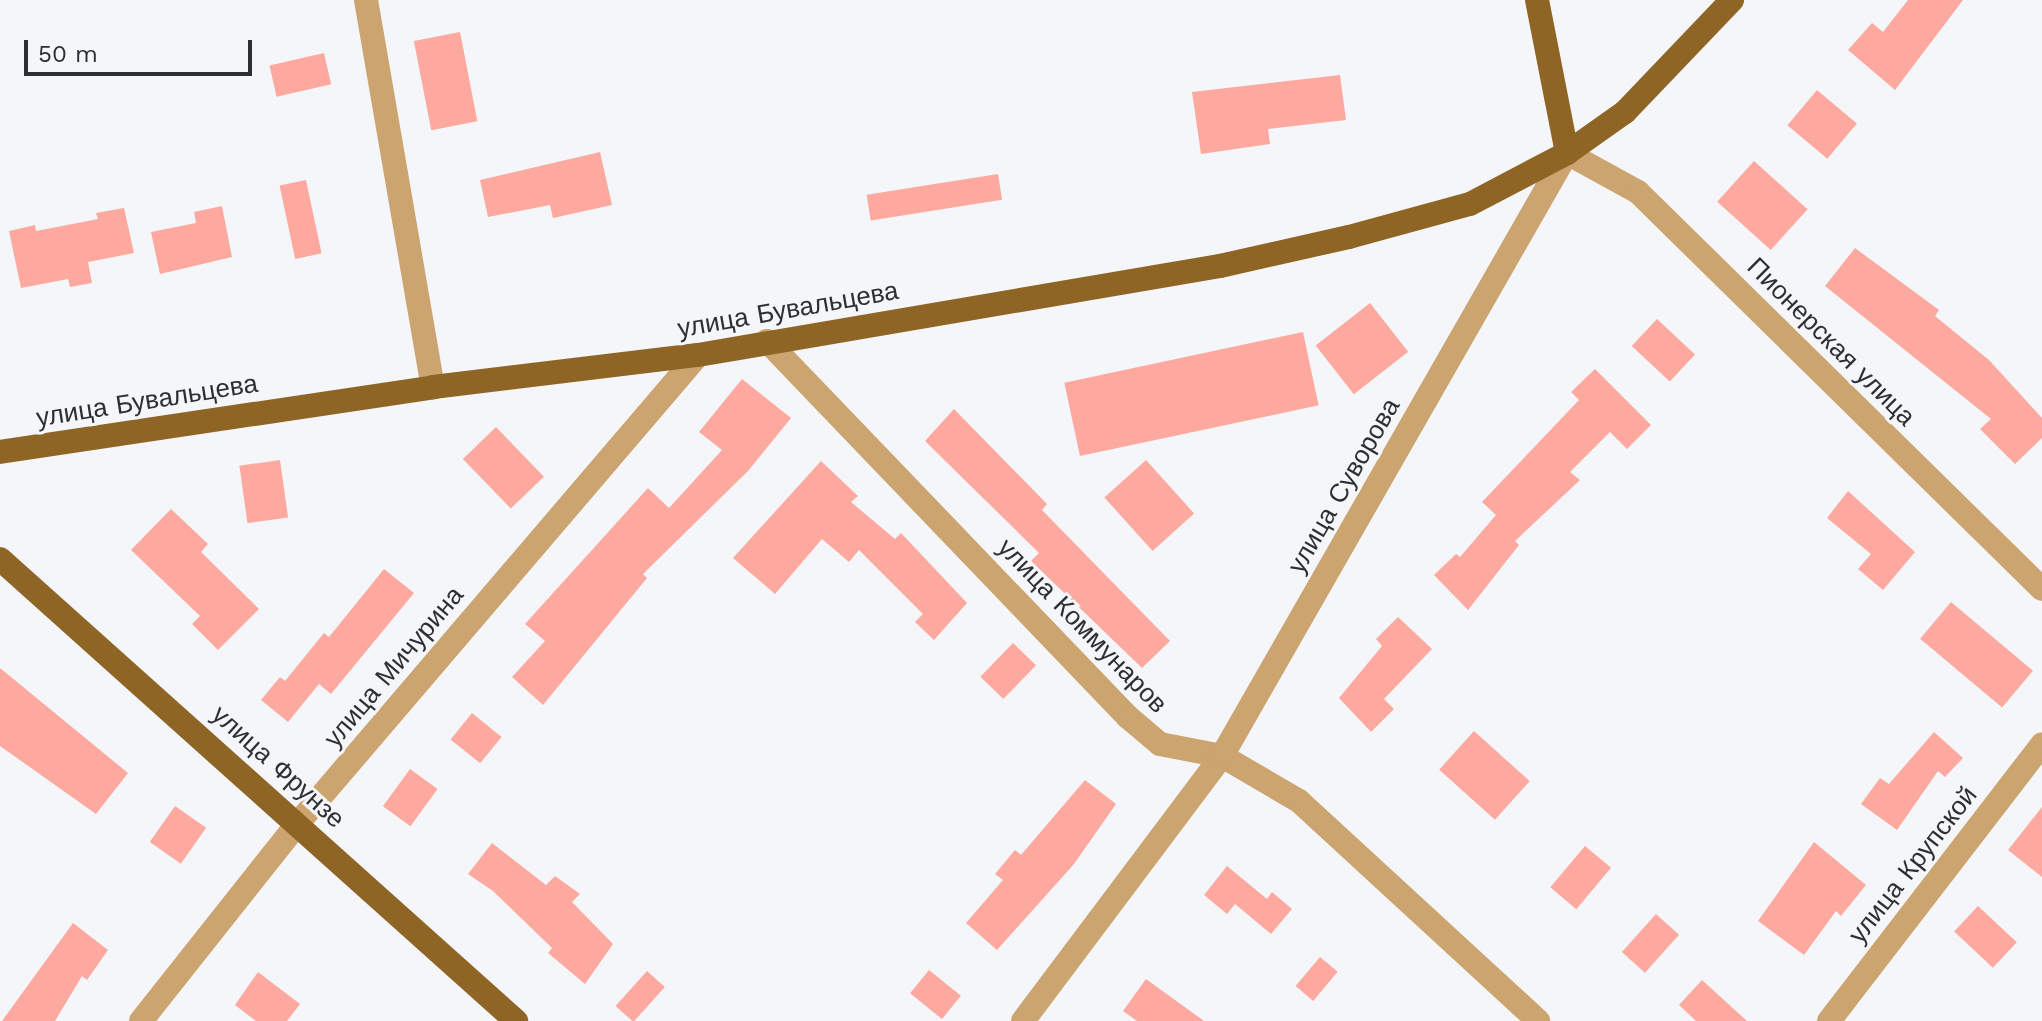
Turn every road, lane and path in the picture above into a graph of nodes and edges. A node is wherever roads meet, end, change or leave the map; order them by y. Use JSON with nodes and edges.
{"nodes":[{"id":1,"x":366,"y":0,"type":"edge"},
{"id":2,"x":1537,"y":0,"type":"edge"},
{"id":3,"x":1732,"y":0,"type":"edge"},
{"id":4,"x":1567,"y":153,"type":"junction"},
{"id":5,"x":767,"y":341,"type":"junction"},
{"id":6,"x":698,"y":355,"type":"junction"},
{"id":7,"x":433,"y":387,"type":"junction"},
{"id":8,"x":0,"y":452,"type":"edge"},
{"id":9,"x":0,"y":559,"type":"edge"},
{"id":10,"x":2042,"y":589,"type":"edge"},
{"id":11,"x":2042,"y":744,"type":"edge"},
{"id":12,"x":1222,"y":756,"type":"junction"},
{"id":13,"x":299,"y":822,"type":"junction"},
{"id":14,"x":141,"y":1021,"type":"edge"},
{"id":15,"x":516,"y":1021,"type":"edge"},
{"id":16,"x":1023,"y":1021,"type":"edge"},
{"id":17,"x":1538,"y":1021,"type":"edge"},
{"id":18,"x":1829,"y":1021,"type":"edge"}],
"edges":[{"from":1,"to":7,"type":"street"},
{"from":2,"to":4,"type":"main road"},
{"from":3,"to":4,"type":"main road","name":"улица Суворова"},
{"from":4,"to":5,"type":"main road","name":"улица Бувальцева"},
{"from":4,"to":10,"type":"street","name":"Пионерская улица"},
{"from":4,"to":12,"type":"street","name":"улица Суворова"},
{"from":5,"to":6,"type":"main road","name":"улица Бувальцева"},
{"from":5,"to":12,"type":"street","name":"улица Коммунаров"},
{"from":6,"to":7,"type":"main road","name":"улица Бувальцева"},
{"from":6,"to":13,"type":"street","name":"улица Мичурина"},
{"from":7,"to":8,"type":"main road","name":"улица Бувальцева"},
{"from":9,"to":13,"type":"main road","name":"улица Фрунзе"},
{"from":11,"to":18,"type":"street","name":"улица Крупской"},
{"from":12,"to":16,"type":"street","name":"улица Суворова"},
{"from":12,"to":17,"type":"street","name":"улица Коммунаров"},
{"from":13,"to":14,"type":"street","name":"улица Мичурина"},
{"from":13,"to":15,"type":"main road","name":"улица Фрунзе"}]}
